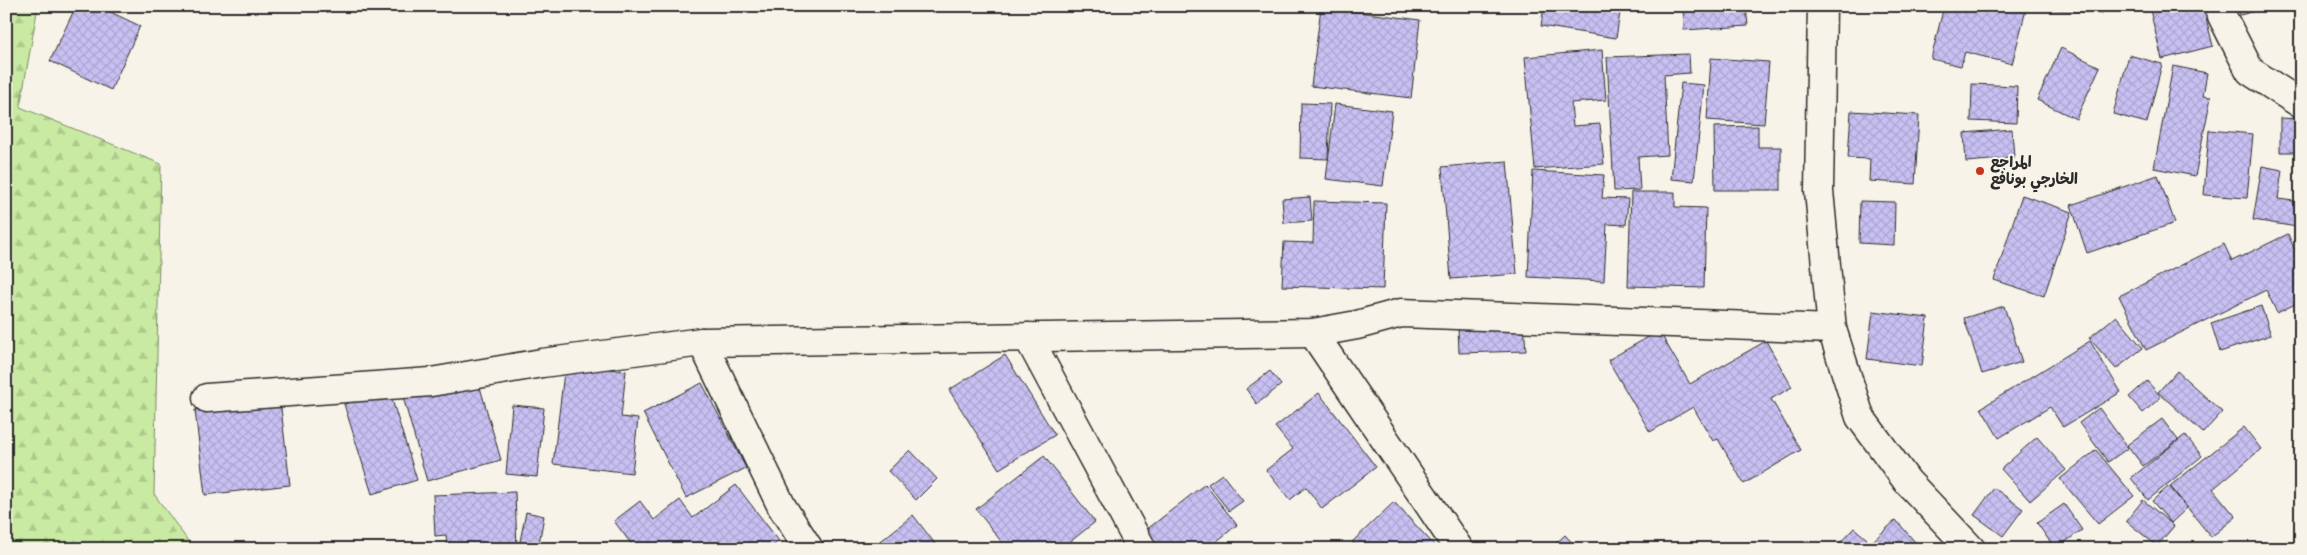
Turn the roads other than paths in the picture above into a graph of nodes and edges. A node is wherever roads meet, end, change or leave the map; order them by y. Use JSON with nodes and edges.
{"nodes":[{"id":1,"x":1822,"y":6,"type":"edge"},
{"id":2,"x":2220,"y":6,"type":"edge"},
{"id":3,"x":2301,"y":104,"type":"edge"},
{"id":4,"x":1832,"y":329,"type":"junction"},
{"id":5,"x":1313,"y":333,"type":"junction"},
{"id":6,"x":1028,"y":338,"type":"junction"},
{"id":7,"x":702,"y":342,"type":"junction"},
{"id":8,"x":207,"y":398,"type":"dead end"},
{"id":9,"x":809,"y":549,"type":"edge"},
{"id":10,"x":1142,"y":549,"type":"edge"},
{"id":11,"x":1459,"y":549,"type":"edge"},
{"id":12,"x":1971,"y":549,"type":"edge"}],
"edges":[{"from":1,"to":4,"type":"street"},
{"from":2,"to":3,"type":"street"},
{"from":4,"to":5,"type":"street"},
{"from":4,"to":12,"type":"street"},
{"from":5,"to":6,"type":"street"},
{"from":5,"to":11,"type":"street"},
{"from":6,"to":7,"type":"street"},
{"from":6,"to":10,"type":"street"},
{"from":7,"to":8,"type":"street"},
{"from":7,"to":9,"type":"street"}]}
